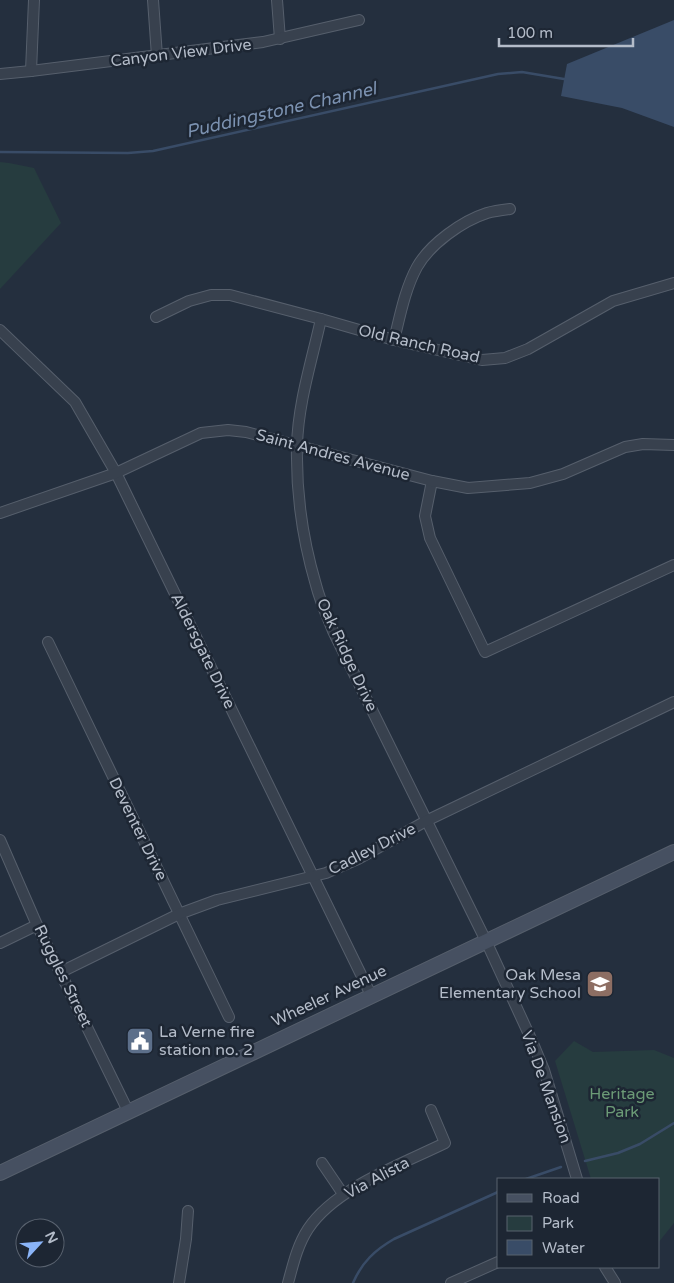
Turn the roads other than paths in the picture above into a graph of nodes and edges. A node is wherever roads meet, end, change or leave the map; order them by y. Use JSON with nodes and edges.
{"nodes":[{"id":1,"x":34,"y":0,"type":"edge"},
{"id":2,"x":153,"y":0,"type":"edge"},
{"id":3,"x":277,"y":0,"type":"edge"},
{"id":4,"x":359,"y":20,"type":"dead end"},
{"id":5,"x":280,"y":39,"type":"junction"},
{"id":6,"x":157,"y":56,"type":"junction"},
{"id":7,"x":31,"y":72,"type":"junction"},
{"id":8,"x":0,"y":74,"type":"edge"},
{"id":9,"x":510,"y":209,"type":"dead end"},
{"id":10,"x":674,"y":283,"type":"edge"},
{"id":11,"x":156,"y":317,"type":"dead end"},
{"id":12,"x":321,"y":319,"type":"junction"},
{"id":13,"x":0,"y":330,"type":"edge"},
{"id":14,"x":394,"y":340,"type":"junction"},
{"id":15,"x":297,"y":445,"type":"junction"},
{"id":16,"x":674,"y":445,"type":"edge"},
{"id":17,"x":116,"y":473,"type":"junction"},
{"id":18,"x":432,"y":482,"type":"junction"},
{"id":19,"x":0,"y":513,"type":"edge"},
{"id":20,"x":674,"y":565,"type":"edge"},
{"id":21,"x":48,"y":642,"type":"dead end"},
{"id":22,"x":674,"y":702,"type":"edge"},
{"id":23,"x":426,"y":821,"type":"junction"},
{"id":24,"x":0,"y":840,"type":"edge"},
{"id":25,"x":674,"y":852,"type":"edge"},
{"id":26,"x":313,"y":877,"type":"junction"},
{"id":27,"x":178,"y":914,"type":"junction"},
{"id":28,"x":37,"y":925,"type":"junction"},
{"id":29,"x":486,"y":941,"type":"junction"},
{"id":30,"x":0,"y":943,"type":"edge"},
{"id":31,"x":62,"y":972,"type":"junction"},
{"id":32,"x":371,"y":996,"type":"junction"},
{"id":33,"x":229,"y":1016,"type":"dead end"},
{"id":34,"x":430,"y":1110,"type":"dead end"},
{"id":35,"x":128,"y":1111,"type":"junction"},
{"id":36,"x":322,"y":1163,"type":"dead end"},
{"id":37,"x":0,"y":1173,"type":"edge"},
{"id":38,"x":577,"y":1178,"type":"edge"},
{"id":39,"x":343,"y":1194,"type":"junction"},
{"id":40,"x":188,"y":1211,"type":"dead end"},
{"id":41,"x":497,"y":1262,"type":"edge"},
{"id":42,"x":606,"y":1268,"type":"edge"},
{"id":43,"x":179,"y":1283,"type":"edge"},
{"id":44,"x":288,"y":1283,"type":"edge"},
{"id":45,"x":451,"y":1283,"type":"edge"},
{"id":46,"x":615,"y":1283,"type":"edge"}],
"edges":[{"from":1,"to":7,"type":"street"},
{"from":2,"to":6,"type":"street"},
{"from":3,"to":5,"type":"street"},
{"from":4,"to":5,"type":"street","name":"Canyon View Drive"},
{"from":5,"to":6,"type":"street","name":"Canyon View Drive"},
{"from":6,"to":7,"type":"street","name":"Canyon View Drive"},
{"from":7,"to":8,"type":"street","name":"Canyon View Drive"},
{"from":9,"to":14,"type":"street"},
{"from":10,"to":14,"type":"street","name":"Old Ranch Road"},
{"from":11,"to":12,"type":"street","name":"Old Ranch Road"},
{"from":12,"to":14,"type":"street","name":"Old Ranch Road"},
{"from":12,"to":15,"type":"street","name":"Oak Ridge Drive"},
{"from":13,"to":17,"type":"street","name":"Aldersgate Drive"},
{"from":15,"to":17,"type":"street","name":"Saint Andres Avenue"},
{"from":15,"to":18,"type":"street","name":"Saint Andres Avenue"},
{"from":15,"to":23,"type":"street","name":"Oak Ridge Drive"},
{"from":16,"to":18,"type":"street","name":"Saint Andres Avenue"},
{"from":17,"to":19,"type":"street","name":"Saint Andres Avenue"},
{"from":17,"to":26,"type":"street","name":"Aldersgate Drive"},
{"from":18,"to":20,"type":"street"},
{"from":21,"to":27,"type":"street","name":"Deventer Drive"},
{"from":22,"to":23,"type":"street","name":"Cadley Drive"},
{"from":23,"to":26,"type":"street","name":"Cadley Drive"},
{"from":23,"to":29,"type":"street","name":"Oak Ridge Drive"},
{"from":24,"to":28,"type":"street","name":"Ruggles Street"},
{"from":25,"to":29,"type":"main road","name":"Wheeler Avenue"},
{"from":26,"to":27,"type":"street","name":"Cadley Drive"},
{"from":26,"to":32,"type":"street","name":"Aldersgate Drive"},
{"from":27,"to":31,"type":"street","name":"Cadley Drive"},
{"from":27,"to":33,"type":"street","name":"Deventer Drive"},
{"from":28,"to":30,"type":"street"},
{"from":28,"to":31,"type":"street","name":"Ruggles Street"},
{"from":29,"to":32,"type":"main road","name":"Wheeler Avenue"},
{"from":29,"to":38,"type":"street","name":"Via De Mansion"},
{"from":31,"to":35,"type":"street","name":"Ruggles Street"},
{"from":32,"to":35,"type":"main road","name":"Wheeler Avenue"},
{"from":34,"to":39,"type":"street","name":"Via Alista"},
{"from":35,"to":37,"type":"main road","name":"Wheeler Avenue"},
{"from":36,"to":39,"type":"street"},
{"from":39,"to":44,"type":"street","name":"Via Alista"},
{"from":40,"to":43,"type":"street"},
{"from":41,"to":45,"type":"street"},
{"from":42,"to":46,"type":"street"}]}
